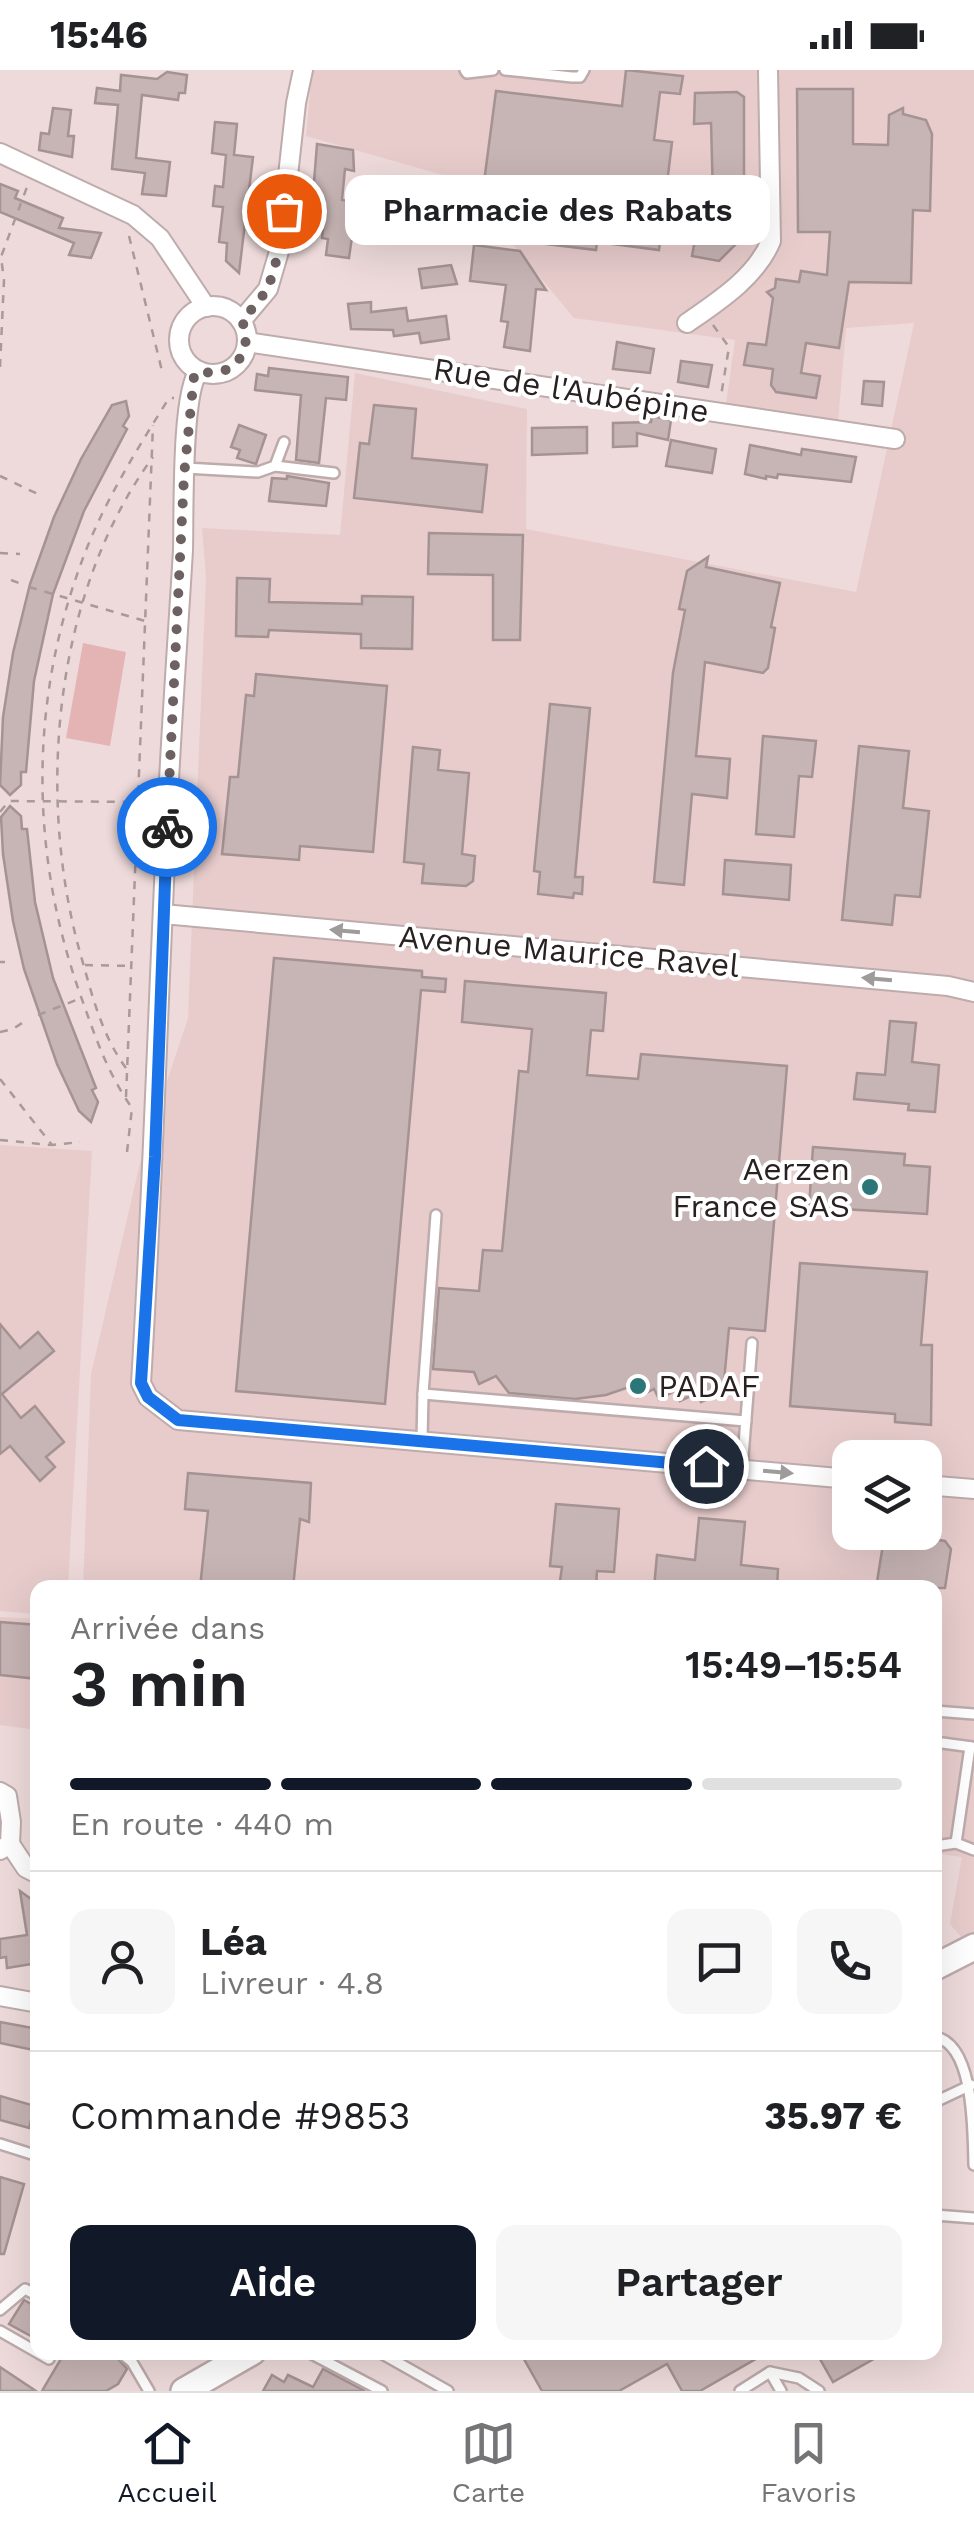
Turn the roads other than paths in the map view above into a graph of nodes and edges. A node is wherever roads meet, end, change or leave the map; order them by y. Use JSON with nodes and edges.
{"nodes":[{"id":1,"x":302,"y":70,"type":"edge"},
{"id":2,"x":465,"y":70,"type":"edge"},
{"id":3,"x":493,"y":70,"type":"edge"},
{"id":4,"x":505,"y":70,"type":"edge"},
{"id":5,"x":584,"y":70,"type":"edge"},
{"id":6,"x":768,"y":70,"type":"edge"},
{"id":7,"x":0,"y":153,"type":"edge"},
{"id":8,"x":206,"y":306,"type":"junction"},
{"id":9,"x":695,"y":317,"type":"road end"},
{"id":10,"x":242,"y":321,"type":"junction"},
{"id":11,"x":247,"y":342,"type":"junction"},
{"id":12,"x":199,"y":371,"type":"junction"},
{"id":13,"x":895,"y":439,"type":"dead end"},
{"id":14,"x":284,"y":442,"type":"dead end"},
{"id":15,"x":275,"y":466,"type":"junction"},
{"id":16,"x":185,"y":468,"type":"junction"},
{"id":17,"x":334,"y":473,"type":"dead end"},
{"id":18,"x":163,"y":914,"type":"junction"},
{"id":19,"x":974,"y":992,"type":"edge"},
{"id":20,"x":436,"y":1216,"type":"dead end"},
{"id":21,"x":752,"y":1344,"type":"dead end"},
{"id":22,"x":423,"y":1394,"type":"junction"},
{"id":23,"x":746,"y":1421,"type":"junction"},
{"id":24,"x":422,"y":1440,"type":"junction"},
{"id":25,"x":742,"y":1469,"type":"junction"},
{"id":26,"x":832,"y":1476,"type":"edge"},
{"id":27,"x":942,"y":1486,"type":"edge"},
{"id":28,"x":974,"y":1488,"type":"edge"},
{"id":29,"x":942,"y":1712,"type":"edge"},
{"id":30,"x":974,"y":1714,"type":"edge"},
{"id":31,"x":942,"y":1743,"type":"edge"},
{"id":32,"x":972,"y":1747,"type":"edge"},
{"id":33,"x":0,"y":1792,"type":"edge"},
{"id":34,"x":956,"y":1843,"type":"junction"},
{"id":35,"x":942,"y":1845,"type":"edge"},
{"id":36,"x":5,"y":1847,"type":"edge"},
{"id":37,"x":974,"y":1850,"type":"edge"},
{"id":38,"x":30,"y":1870,"type":"edge"},
{"id":39,"x":974,"y":1947,"type":"edge"},
{"id":40,"x":942,"y":1961,"type":"edge"},
{"id":41,"x":0,"y":1996,"type":"edge"},
{"id":42,"x":30,"y":2002,"type":"edge"},
{"id":43,"x":942,"y":2038,"type":"edge"},
{"id":44,"x":971,"y":2084,"type":"junction"},
{"id":45,"x":942,"y":2098,"type":"edge"},
{"id":46,"x":0,"y":2144,"type":"edge"},
{"id":47,"x":30,"y":2153,"type":"edge"},
{"id":48,"x":974,"y":2165,"type":"edge"},
{"id":49,"x":942,"y":2216,"type":"edge"},
{"id":50,"x":974,"y":2218,"type":"edge"},
{"id":51,"x":30,"y":2292,"type":"edge"},
{"id":52,"x":0,"y":2310,"type":"edge"},
{"id":53,"x":0,"y":2331,"type":"edge"},
{"id":54,"x":30,"y":2348,"type":"edge"},
{"id":55,"x":130,"y":2360,"type":"edge"},
{"id":56,"x":238,"y":2360,"type":"edge"},
{"id":57,"x":323,"y":2360,"type":"edge"},
{"id":58,"x":392,"y":2360,"type":"edge"},
{"id":59,"x":770,"y":2372,"type":"junction"},
{"id":60,"x":149,"y":2391,"type":"edge"},
{"id":61,"x":184,"y":2391,"type":"edge"},
{"id":62,"x":382,"y":2391,"type":"edge"},
{"id":63,"x":448,"y":2391,"type":"edge"},
{"id":64,"x":740,"y":2391,"type":"edge"},
{"id":65,"x":781,"y":2391,"type":"edge"},
{"id":66,"x":819,"y":2391,"type":"edge"}],
"edges":[{"from":1,"to":10,"type":"street"},
{"from":2,"to":3,"type":"lane"},
{"from":4,"to":5,"type":"lane"},
{"from":6,"to":9,"type":"street"},
{"from":7,"to":8,"type":"street"},
{"from":8,"to":10,"type":"street"},
{"from":8,"to":12,"type":"street"},
{"from":10,"to":11,"type":"street"},
{"from":11,"to":12,"type":"street"},
{"from":11,"to":13,"type":"street","name":"Rue de l'Aubépine"},
{"from":12,"to":16,"type":"street"},
{"from":14,"to":15,"type":"lane"},
{"from":15,"to":16,"type":"lane"},
{"from":15,"to":17,"type":"lane"},
{"from":16,"to":18,"type":"street"},
{"from":19,"to":18,"type":"street","name":"Avenue Maurice Ravel","one_way":true},
{"from":18,"to":24,"type":"street"},
{"from":20,"to":22,"type":"lane"},
{"from":21,"to":23,"type":"lane"},
{"from":22,"to":23,"type":"lane"},
{"from":22,"to":24,"type":"lane"},
{"from":23,"to":25,"type":"lane"},
{"from":24,"to":25,"type":"street"},
{"from":25,"to":26,"type":"street","one_way":true},
{"from":27,"to":28,"type":"street"},
{"from":29,"to":30,"type":"lane"},
{"from":31,"to":32,"type":"lane"},
{"from":32,"to":34,"type":"lane"},
{"from":33,"to":36,"type":"street"},
{"from":34,"to":35,"type":"lane"},
{"from":34,"to":37,"type":"lane"},
{"from":36,"to":38,"type":"street"},
{"from":39,"to":40,"type":"street"},
{"from":41,"to":42,"type":"street"},
{"from":43,"to":44,"type":"lane"},
{"from":44,"to":45,"type":"lane"},
{"from":44,"to":48,"type":"lane"},
{"from":46,"to":47,"type":"lane"},
{"from":49,"to":50,"type":"lane"},
{"from":51,"to":52,"type":"lane"},
{"from":53,"to":54,"type":"lane"},
{"from":55,"to":60,"type":"lane"},
{"from":56,"to":61,"type":"street"},
{"from":57,"to":62,"type":"lane"},
{"from":58,"to":63,"type":"lane"},
{"from":59,"to":64,"type":"lane"},
{"from":59,"to":65,"type":"lane"},
{"from":59,"to":66,"type":"lane"}]}
